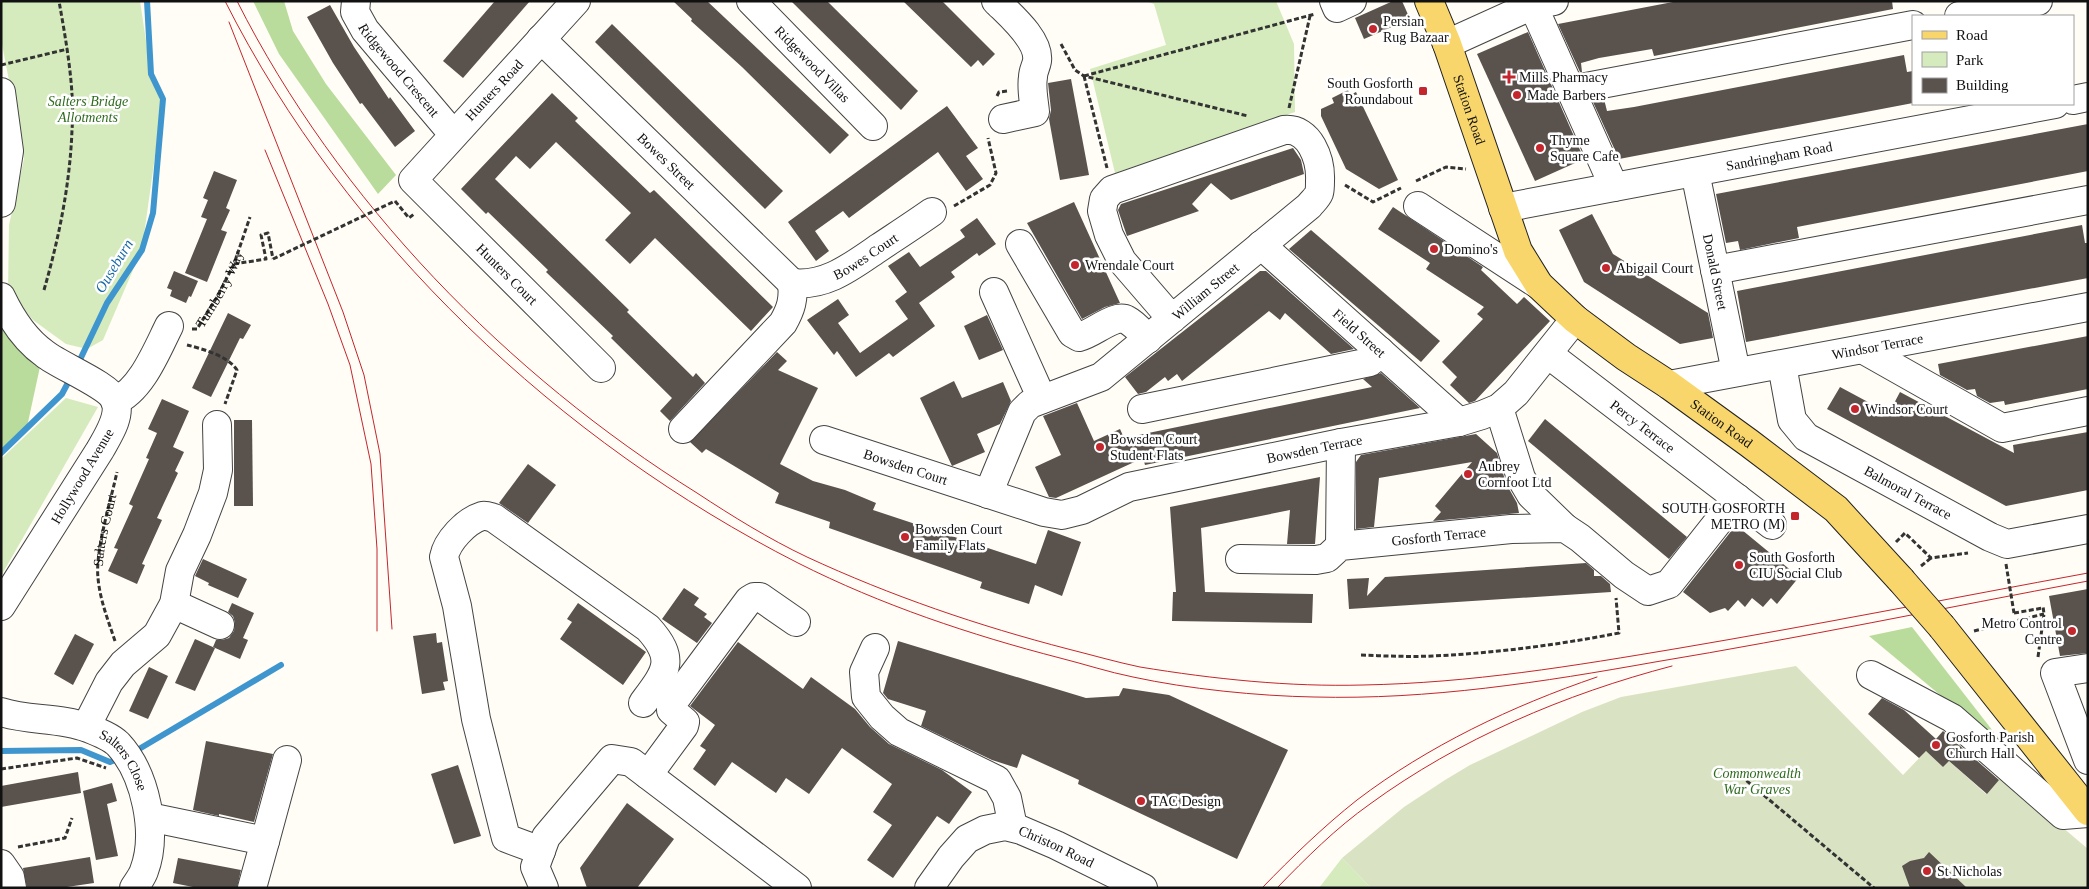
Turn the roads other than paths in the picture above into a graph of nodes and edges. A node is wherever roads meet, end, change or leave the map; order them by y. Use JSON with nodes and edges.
{"nodes":[{"id":1,"x":356,"y":1,"type":"edge"},
{"id":2,"x":576,"y":1,"type":"edge"},
{"id":3,"x":751,"y":1,"type":"edge"},
{"id":4,"x":996,"y":1,"type":"edge"},
{"id":5,"x":1429,"y":1,"type":"edge"},
{"id":6,"x":2038,"y":1,"type":"edge"},
{"id":7,"x":1539,"y":3,"type":"edge"},
{"id":8,"x":1964,"y":15,"type":"edge"},
{"id":9,"x":1912,"y":25,"type":"edge"},
{"id":10,"x":541,"y":39,"type":"junction"},
{"id":11,"x":1447,"y":44,"type":"junction"},
{"id":12,"x":1570,"y":90,"type":"junction"},
{"id":13,"x":2088,"y":98,"type":"edge"},
{"id":14,"x":3,"y":99,"type":"edge"},
{"id":15,"x":2074,"y":100,"type":"edge"},
{"id":16,"x":2050,"y":105,"type":"edge"},
{"id":17,"x":995,"y":118,"type":"road end"},
{"id":18,"x":872,"y":126,"type":"dead end"},
{"id":19,"x":453,"y":134,"type":"junction"},
{"id":20,"x":1695,"y":172,"type":"junction"},
{"id":21,"x":412,"y":180,"type":"joint"},
{"id":22,"x":1614,"y":187,"type":"junction"},
{"id":23,"x":2088,"y":200,"type":"edge"},
{"id":24,"x":1,"y":203,"type":"edge"},
{"id":25,"x":1418,"y":206,"type":"dead end"},
{"id":26,"x":1504,"y":208,"type":"junction"},
{"id":27,"x":932,"y":212,"type":"road end"},
{"id":28,"x":1020,"y":244,"type":"dead end"},
{"id":29,"x":1261,"y":246,"type":"junction"},
{"id":30,"x":1715,"y":270,"type":"junction"},
{"id":31,"x":792,"y":283,"type":"junction"},
{"id":32,"x":1540,"y":285,"type":"junction"},
{"id":33,"x":994,"y":292,"type":"dead end"},
{"id":34,"x":1,"y":297,"type":"edge"},
{"id":35,"x":2088,"y":307,"type":"edge"},
{"id":36,"x":1172,"y":319,"type":"junction"},
{"id":37,"x":1575,"y":319,"type":"junction"},
{"id":38,"x":166,"y":333,"type":"road end"},
{"id":39,"x":1148,"y":339,"type":"junction"},
{"id":40,"x":1864,"y":350,"type":"junction"},
{"id":41,"x":1380,"y":351,"type":"junction"},
{"id":42,"x":1548,"y":354,"type":"junction"},
{"id":43,"x":1782,"y":365,"type":"junction"},
{"id":44,"x":601,"y":368,"type":"dead end"},
{"id":45,"x":1736,"y":372,"type":"junction"},
{"id":46,"x":1669,"y":385,"type":"junction"},
{"id":47,"x":105,"y":392,"type":"junction"},
{"id":48,"x":1042,"y":399,"type":"junction"},
{"id":49,"x":1499,"y":408,"type":"junction"},
{"id":50,"x":1142,"y":409,"type":"dead end"},
{"id":51,"x":2088,"y":411,"type":"edge"},
{"id":52,"x":1460,"y":422,"type":"junction"},
{"id":53,"x":217,"y":425,"type":"road end"},
{"id":54,"x":683,"y":429,"type":"dead end"},
{"id":55,"x":824,"y":440,"type":"dead end"},
{"id":56,"x":1341,"y":443,"type":"junction"},
{"id":57,"x":1129,"y":487,"type":"joint"},
{"id":58,"x":988,"y":494,"type":"junction"},
{"id":59,"x":1737,"y":498,"type":"junction"},
{"id":60,"x":1772,"y":525,"type":"dead end"},
{"id":61,"x":1565,"y":528,"type":"junction"},
{"id":62,"x":2088,"y":529,"type":"edge"},
{"id":63,"x":1340,"y":546,"type":"junction"},
{"id":64,"x":1240,"y":559,"type":"dead end"},
{"id":65,"x":174,"y":604,"type":"junction"},
{"id":66,"x":1,"y":606,"type":"edge"},
{"id":67,"x":796,"y":622,"type":"dead end"},
{"id":68,"x":220,"y":624,"type":"dead end"},
{"id":69,"x":875,"y":648,"type":"dead end"},
{"id":70,"x":2088,"y":668,"type":"edge"},
{"id":71,"x":1871,"y":676,"type":"dead end"},
{"id":72,"x":643,"y":703,"type":"dead end"},
{"id":73,"x":1,"y":712,"type":"edge"},
{"id":74,"x":86,"y":727,"type":"junction"},
{"id":75,"x":287,"y":760,"type":"dead end"},
{"id":76,"x":2088,"y":760,"type":"edge"},
{"id":77,"x":639,"y":768,"type":"junction"},
{"id":78,"x":2088,"y":812,"type":"edge"},
{"id":79,"x":149,"y":817,"type":"junction"},
{"id":80,"x":1013,"y":828,"type":"junction"},
{"id":81,"x":265,"y":841,"type":"junction"},
{"id":82,"x":541,"y":851,"type":"junction"},
{"id":83,"x":790,"y":886,"type":"edge"},
{"id":84,"x":134,"y":888,"type":"edge"},
{"id":85,"x":252,"y":888,"type":"edge"},
{"id":86,"x":544,"y":888,"type":"edge"},
{"id":87,"x":929,"y":888,"type":"edge"},
{"id":88,"x":1143,"y":888,"type":"edge"}],
"edges":[{"from":1,"to":19,"type":"street","name":"Ridgewood Crescent"},
{"from":2,"to":10,"type":"street","name":"Hunters Road"},
{"from":3,"to":18,"type":"street","name":"Ridgewood Villas"},
{"from":4,"to":17,"type":"street"},
{"from":5,"to":11,"type":"main road","name":"Station Road"},
{"from":6,"to":8,"type":"street"},
{"from":7,"to":11,"type":"street"},
{"from":7,"to":12,"type":"street"},
{"from":9,"to":12,"type":"street"},
{"from":10,"to":19,"type":"street","name":"Hunters Road"},
{"from":10,"to":31,"type":"street","name":"Bowes Street"},
{"from":11,"to":26,"type":"main road","name":"Station Road"},
{"from":12,"to":22,"type":"street"},
{"from":13,"to":15,"type":"street"},
{"from":14,"to":24,"type":"street"},
{"from":16,"to":20,"type":"street","name":"Sandringham Road"},
{"from":19,"to":21,"type":"street","name":"Hunters Road"},
{"from":20,"to":22,"type":"street","name":"Sandringham Road"},
{"from":20,"to":30,"type":"street","name":"Donald Street"},
{"from":21,"to":44,"type":"street","name":"Hunters Court"},
{"from":22,"to":26,"type":"street","name":"Sandringham Road"},
{"from":23,"to":30,"type":"street"},
{"from":25,"to":32,"type":"street"},
{"from":26,"to":32,"type":"main road","name":"Station Road"},
{"from":27,"to":31,"type":"street","name":"Bowes Court"},
{"from":28,"to":39,"type":"street"},
{"from":29,"to":36,"type":"street","name":"William Street"},
{"from":29,"to":36,"type":"street","name":"William Street"},
{"from":29,"to":41,"type":"street","name":"Field Street"},
{"from":30,"to":45,"type":"street","name":"Donald Street"},
{"from":31,"to":54,"type":"street"},
{"from":32,"to":37,"type":"main road","name":"Station Road"},
{"from":33,"to":48,"type":"street"},
{"from":34,"to":47,"type":"street"},
{"from":35,"to":40,"type":"street","name":"Windsor Terrace"},
{"from":36,"to":39,"type":"street","name":"William Street"},
{"from":37,"to":42,"type":"street","name":"Bowsden Terrace"},
{"from":37,"to":46,"type":"main road","name":"Station Road"},
{"from":38,"to":47,"type":"street"},
{"from":39,"to":48,"type":"street","name":"William Street"},
{"from":40,"to":43,"type":"street","name":"Windsor Terrace"},
{"from":40,"to":51,"type":"street"},
{"from":41,"to":50,"type":"street"},
{"from":41,"to":52,"type":"street","name":"Field Street"},
{"from":42,"to":49,"type":"street","name":"Bowsden Terrace"},
{"from":42,"to":59,"type":"street","name":"Percy Terrace"},
{"from":43,"to":45,"type":"street","name":"Windsor Terrace"},
{"from":43,"to":62,"type":"street","name":"Balmoral Terrace"},
{"from":45,"to":46,"type":"street","name":"Windsor Terrace"},
{"from":46,"to":78,"type":"main road","name":"Station Road","bridge":true},
{"from":47,"to":66,"type":"street","name":"Hollywood Avenue"},
{"from":48,"to":58,"type":"street"},
{"from":49,"to":52,"type":"street","name":"Bowsden Terrace"},
{"from":49,"to":61,"type":"street"},
{"from":52,"to":56,"type":"street","name":"Bowsden Terrace"},
{"from":53,"to":65,"type":"street"},
{"from":55,"to":58,"type":"street","name":"Bowsden Court"},
{"from":56,"to":57,"type":"street","name":"Bowsden Terrace"},
{"from":56,"to":63,"type":"street"},
{"from":57,"to":58,"type":"street","name":"Bowsden Court"},
{"from":59,"to":60,"type":"street","name":"Percy Terrace"},
{"from":59,"to":61,"type":"street"},
{"from":61,"to":63,"type":"street","name":"Gosforth Terrace"},
{"from":63,"to":64,"type":"street","name":"Gosforth Terrace"},
{"from":65,"to":68,"type":"street"},
{"from":65,"to":74,"type":"street"},
{"from":67,"to":77,"type":"street"},
{"from":69,"to":80,"type":"street"},
{"from":70,"to":76,"type":"street"},
{"from":71,"to":78,"type":"street"},
{"from":72,"to":82,"type":"street"},
{"from":73,"to":74,"type":"street","name":"Salters Close"},
{"from":74,"to":79,"type":"street","name":"Salters Close"},
{"from":75,"to":81,"type":"street"},
{"from":77,"to":82,"type":"street"},
{"from":77,"to":83,"type":"street"},
{"from":79,"to":81,"type":"street"},
{"from":79,"to":84,"type":"street","name":"Salters Close"},
{"from":80,"to":87,"type":"street","name":"Christon Road"},
{"from":80,"to":88,"type":"street","name":"Christon Road"},
{"from":81,"to":85,"type":"street"},
{"from":82,"to":86,"type":"street"}]}
